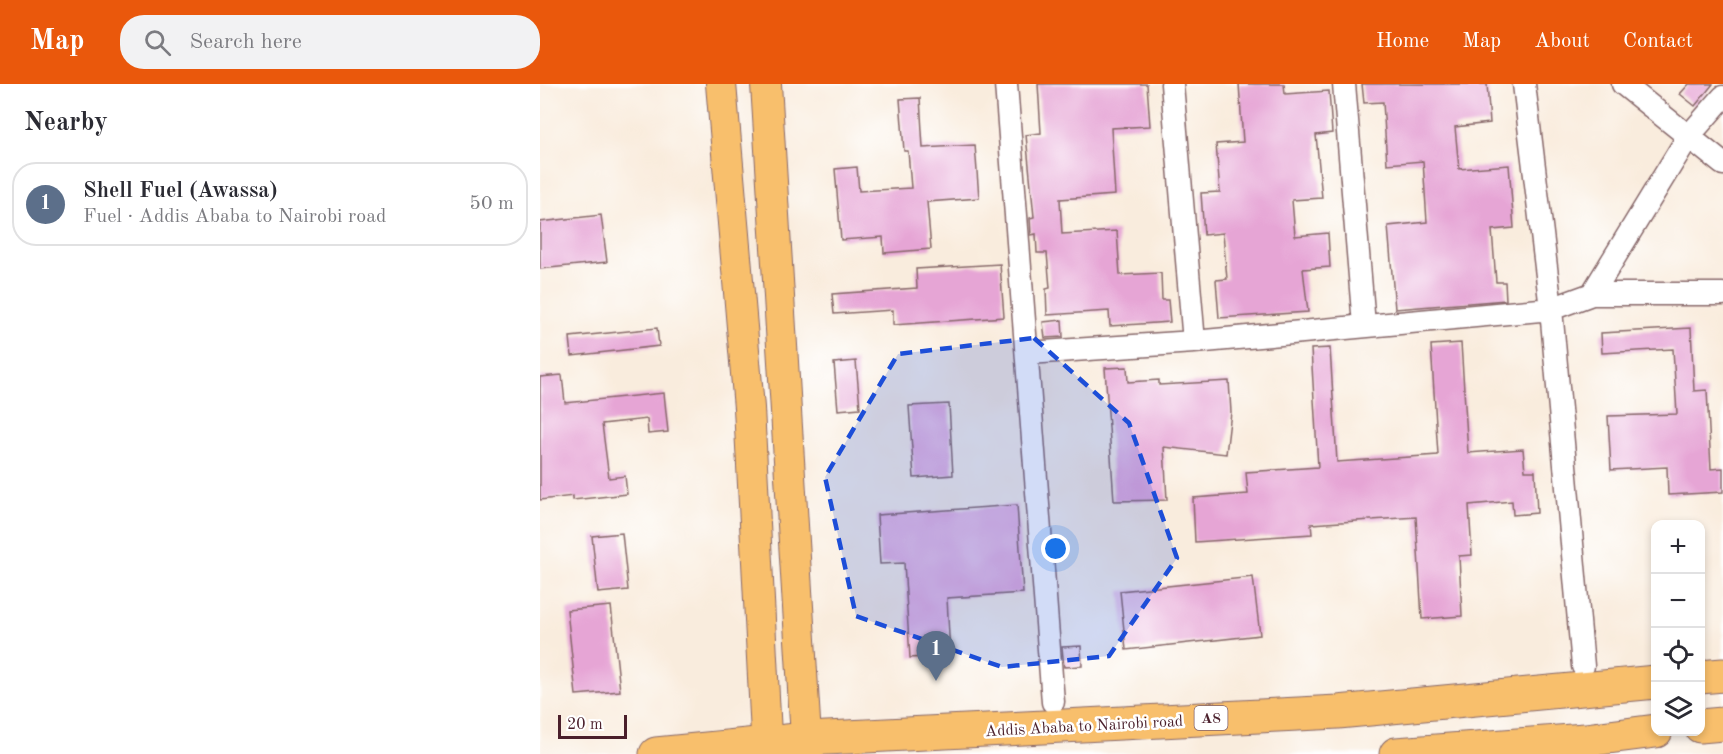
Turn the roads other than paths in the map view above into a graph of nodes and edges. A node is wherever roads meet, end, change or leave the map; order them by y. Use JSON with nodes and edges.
{"nodes":[{"id":1,"x":721,"y":84,"type":"edge"},
{"id":2,"x":766,"y":84,"type":"edge"},
{"id":3,"x":1006,"y":84,"type":"edge"},
{"id":4,"x":1172,"y":84,"type":"edge"},
{"id":5,"x":1344,"y":84,"type":"edge"},
{"id":6,"x":1524,"y":84,"type":"edge"},
{"id":7,"x":1623,"y":84,"type":"edge"},
{"id":8,"x":1723,"y":97,"type":"edge"},
{"id":9,"x":1688,"y":137,"type":"junction"},
{"id":10,"x":1723,"y":164,"type":"edge"},
{"id":11,"x":1592,"y":294,"type":"junction"},
{"id":12,"x":1723,"y":294,"type":"edge"},
{"id":13,"x":1551,"y":309,"type":"junction"},
{"id":14,"x":1364,"y":325,"type":"junction"},
{"id":15,"x":1194,"y":342,"type":"junction"},
{"id":16,"x":1028,"y":353,"type":"junction"},
{"id":17,"x":1583,"y":666,"type":"dead end"},
{"id":18,"x":1723,"y":675,"type":"edge"},
{"id":19,"x":1705,"y":677,"type":"edge"},
{"id":20,"x":1651,"y":682,"type":"edge"},
{"id":21,"x":1053,"y":702,"type":"dead end"},
{"id":22,"x":1723,"y":724,"type":"edge"},
{"id":23,"x":1705,"y":726,"type":"edge"},
{"id":24,"x":1651,"y":733,"type":"edge"},
{"id":25,"x":807,"y":747,"type":"edge"},
{"id":26,"x":766,"y":748,"type":"edge"},
{"id":27,"x":656,"y":754,"type":"edge"},
{"id":28,"x":1396,"y":754,"type":"edge"}],
"edges":[{"from":1,"to":26,"type":"main road"},
{"from":2,"to":25,"type":"main road"},
{"from":3,"to":16,"type":"street"},
{"from":4,"to":15,"type":"street"},
{"from":5,"to":14,"type":"street"},
{"from":6,"to":13,"type":"street"},
{"from":7,"to":9,"type":"street"},
{"from":8,"to":9,"type":"street"},
{"from":9,"to":10,"type":"street"},
{"from":9,"to":11,"type":"street"},
{"from":11,"to":12,"type":"street"},
{"from":11,"to":13,"type":"street"},
{"from":13,"to":14,"type":"street"},
{"from":13,"to":17,"type":"street"},
{"from":14,"to":15,"type":"street"},
{"from":15,"to":16,"type":"street"},
{"from":16,"to":21,"type":"street"},
{"from":18,"to":19,"type":"highway"},
{"from":20,"to":25,"type":"highway","name":"Addis Ababa to Nairobi road","number":"A8"},
{"from":22,"to":23,"type":"highway"},
{"from":24,"to":28,"type":"highway"},
{"from":25,"to":26,"type":"highway","name":"Addis Ababa to Nairobi road","number":"A8"},
{"from":26,"to":27,"type":"highway","name":"Addis Ababa to Nairobi road","number":"A8"}]}
